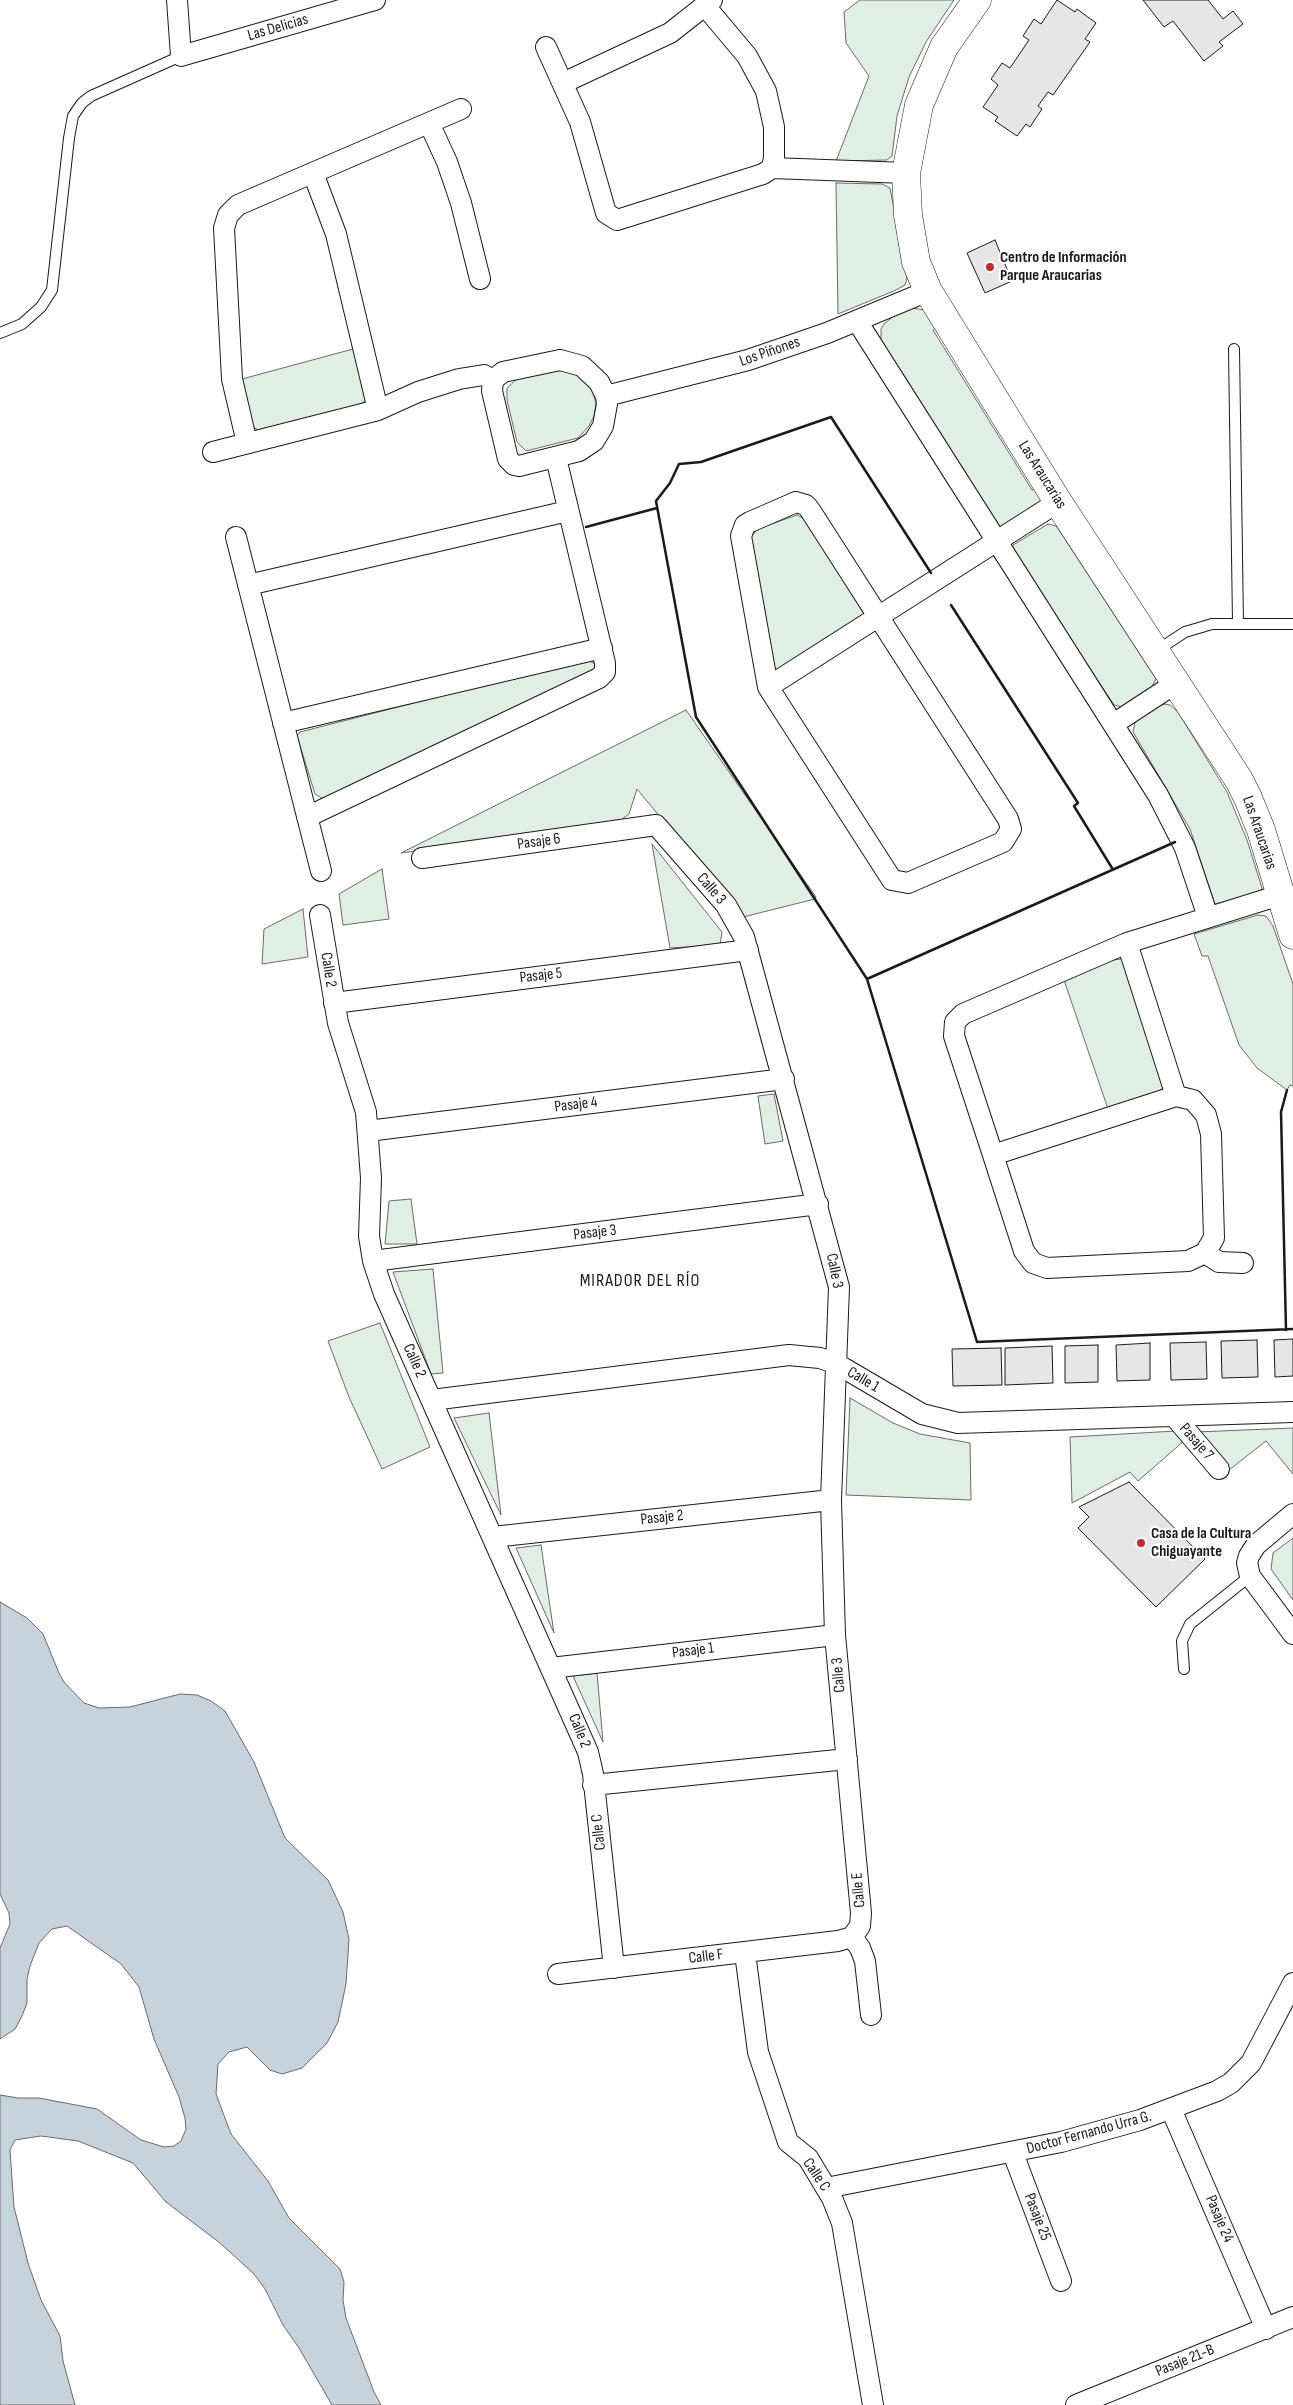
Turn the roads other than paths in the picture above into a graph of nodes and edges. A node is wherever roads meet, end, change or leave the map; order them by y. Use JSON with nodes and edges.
{"nodes":[{"id":1,"x":178,"y":0,"type":"edge"},
{"id":2,"x":375,"y":0,"type":"edge"},
{"id":3,"x":977,"y":0,"type":"edge"},
{"id":4,"x":708,"y":3,"type":"edge"},
{"id":5,"x":546,"y":47,"type":"dead end"},
{"id":6,"x":181,"y":56,"type":"junction"},
{"id":7,"x":562,"y":83,"type":"junction"},
{"id":8,"x":461,"y":109,"type":"dead end"},
{"id":9,"x":429,"y":123,"type":"junction"},
{"id":10,"x":772,"y":168,"type":"junction"},
{"id":11,"x":313,"y":173,"type":"junction"},
{"id":12,"x":906,"y":173,"type":"junction"},
{"id":13,"x":480,"y":279,"type":"dead end"},
{"id":14,"x":928,"y":291,"type":"junction"},
{"id":15,"x":857,"y":321,"type":"junction"},
{"id":16,"x":0,"y":333,"type":"edge"},
{"id":17,"x":1234,"y":349,"type":"dead end"},
{"id":18,"x":493,"y":380,"type":"junction"},
{"id":19,"x":606,"y":396,"type":"junction"},
{"id":20,"x":378,"y":410,"type":"junction"},
{"id":21,"x":247,"y":444,"type":"junction"},
{"id":22,"x":213,"y":452,"type":"dead end"},
{"id":23,"x":556,"y":458,"type":"junction"},
{"id":24,"x":1058,"y":502,"type":"junction"},
{"id":25,"x":568,"y":511,"type":"junction"},
{"id":26,"x":236,"y":537,"type":"dead end"},
{"id":27,"x":997,"y":542,"type":"junction"},
{"id":28,"x":248,"y":586,"type":"junction"},
{"id":29,"x":879,"y":617,"type":"junction"},
{"id":30,"x":1238,"y":623,"type":"junction"},
{"id":31,"x":1293,"y":624,"type":"edge"},
{"id":32,"x":602,"y":648,"type":"junction"},
{"id":33,"x":1156,"y":652,"type":"junction"},
{"id":34,"x":1176,"y":683,"type":"junction"},
{"id":35,"x":768,"y":687,"type":"junction"},
{"id":36,"x":283,"y":723,"type":"junction"},
{"id":37,"x":1114,"y":723,"type":"junction"},
{"id":38,"x":307,"y":817,"type":"junction"},
{"id":39,"x":656,"y":825,"type":"joint"},
{"id":40,"x":422,"y":858,"type":"dead end"},
{"id":41,"x":321,"y":871,"type":"dead end"},
{"id":42,"x":1280,"y":895,"type":"junction"},
{"id":43,"x":320,"y":915,"type":"dead end"},
{"id":44,"x":1208,"y":917,"type":"junction"},
{"id":45,"x":1293,"y":935,"type":"edge"},
{"id":46,"x":1127,"y":943,"type":"junction"},
{"id":47,"x":748,"y":950,"type":"junction"},
{"id":48,"x":334,"y":1002,"type":"junction"},
{"id":49,"x":784,"y":1079,"type":"junction"},
{"id":50,"x":1176,"y":1096,"type":"junction"},
{"id":51,"x":368,"y":1131,"type":"junction"},
{"id":52,"x":993,"y":1155,"type":"junction"},
{"id":53,"x":818,"y":1204,"type":"junction"},
{"id":54,"x":1205,"y":1253,"type":"junction"},
{"id":55,"x":373,"y":1261,"type":"junction"},
{"id":56,"x":1244,"y":1263,"type":"dead end"},
{"id":57,"x":837,"y":1364,"type":"junction"},
{"id":58,"x":432,"y":1400,"type":"junction"},
{"id":59,"x":1293,"y":1412,"type":"edge"},
{"id":60,"x":1174,"y":1416,"type":"junction"},
{"id":61,"x":1219,"y":1469,"type":"dead end"},
{"id":62,"x":831,"y":1500,"type":"junction"},
{"id":63,"x":1293,"y":1514,"type":"edge"},
{"id":64,"x":493,"y":1537,"type":"junction"},
{"id":65,"x":1250,"y":1576,"type":"junction"},
{"id":66,"x":835,"y":1634,"type":"junction"},
{"id":67,"x":1293,"y":1634,"type":"edge"},
{"id":68,"x":551,"y":1668,"type":"junction"},
{"id":69,"x":1184,"y":1669,"type":"dead end"},
{"id":70,"x":846,"y":1758,"type":"junction"},
{"id":71,"x":594,"y":1785,"type":"junction"},
{"id":72,"x":852,"y":1937,"type":"junction"},
{"id":73,"x":745,"y":1953,"type":"junction"},
{"id":74,"x":614,"y":1968,"type":"junction"},
{"id":75,"x":558,"y":1974,"type":"dead end"},
{"id":76,"x":1293,"y":1983,"type":"edge"},
{"id":77,"x":871,"y":2014,"type":"dead end"},
{"id":78,"x":1171,"y":2109,"type":"junction"},
{"id":79,"x":1013,"y":2153,"type":"junction"},
{"id":80,"x":826,"y":2188,"type":"junction"},
{"id":81,"x":1061,"y":2281,"type":"dead end"},
{"id":82,"x":1293,"y":2317,"type":"edge"},
{"id":83,"x":1266,"y":2329,"type":"junction"},
{"id":84,"x":873,"y":2405,"type":"edge"},
{"id":85,"x":1076,"y":2405,"type":"edge"}],
"edges":[{"from":1,"to":6,"type":"street"},
{"from":2,"to":6,"type":"street","name":"Las Delicias"},
{"from":3,"to":12,"type":"street","name":"Las Araucarias"},
{"from":4,"to":7,"type":"street"},
{"from":4,"to":10,"type":"street"},
{"from":5,"to":7,"type":"street"},
{"from":6,"to":16,"type":"lane"},
{"from":7,"to":10,"type":"street"},
{"from":8,"to":9,"type":"street"},
{"from":9,"to":11,"type":"street"},
{"from":9,"to":13,"type":"street"},
{"from":10,"to":12,"type":"street"},
{"from":11,"to":20,"type":"street"},
{"from":11,"to":21,"type":"street"},
{"from":12,"to":14,"type":"street","name":"Las Araucarias"},
{"from":14,"to":15,"type":"street","name":"Los Piñones"},
{"from":14,"to":24,"type":"street","name":"Las Araucarias"},
{"from":15,"to":19,"type":"street","name":"Los Piñones"},
{"from":15,"to":27,"type":"street"},
{"from":17,"to":30,"type":"lane"},
{"from":18,"to":19,"type":"street"},
{"from":18,"to":20,"type":"street"},
{"from":18,"to":23,"type":"street"},
{"from":19,"to":23,"type":"street"},
{"from":20,"to":21,"type":"street"},
{"from":21,"to":22,"type":"street"},
{"from":23,"to":25,"type":"street"},
{"from":24,"to":27,"type":"street"},
{"from":24,"to":33,"type":"street","name":"Las Araucarias"},
{"from":25,"to":28,"type":"street"},
{"from":25,"to":32,"type":"street"},
{"from":26,"to":28,"type":"street"},
{"from":27,"to":29,"type":"street"},
{"from":27,"to":37,"type":"street"},
{"from":28,"to":36,"type":"street"},
{"from":29,"to":35,"type":"street"},
{"from":29,"to":35,"type":"street"},
{"from":29,"to":35,"type":"street"},
{"from":30,"to":31,"type":"lane"},
{"from":30,"to":33,"type":"lane"},
{"from":32,"to":36,"type":"street"},
{"from":32,"to":38,"type":"street"},
{"from":33,"to":34,"type":"street","name":"Las Araucarias"},
{"from":34,"to":37,"type":"street"},
{"from":34,"to":42,"type":"street","name":"Las Araucarias"},
{"from":36,"to":38,"type":"street"},
{"from":37,"to":44,"type":"street"},
{"from":38,"to":41,"type":"street"},
{"from":39,"to":40,"type":"street","name":"Pasaje 6"},
{"from":39,"to":47,"type":"street","name":"Calle 3"},
{"from":42,"to":44,"type":"street"},
{"from":42,"to":45,"type":"street","name":"Las Araucarias"},
{"from":43,"to":48,"type":"street","name":"Calle 2"},
{"from":44,"to":46,"type":"street"},
{"from":46,"to":50,"type":"street"},
{"from":46,"to":52,"type":"street"},
{"from":47,"to":48,"type":"street","name":"Pasaje 5"},
{"from":47,"to":49,"type":"street","name":"Calle 3"},
{"from":48,"to":51,"type":"street","name":"Calle 2"},
{"from":49,"to":51,"type":"street","name":"Pasaje 4"},
{"from":49,"to":53,"type":"street","name":"Calle 3"},
{"from":50,"to":52,"type":"street"},
{"from":50,"to":54,"type":"street"},
{"from":51,"to":55,"type":"street","name":"Calle 2"},
{"from":52,"to":54,"type":"street"},
{"from":53,"to":55,"type":"street","name":"Pasaje 3"},
{"from":53,"to":57,"type":"street","name":"Calle 3"},
{"from":54,"to":56,"type":"street"},
{"from":55,"to":58,"type":"street","name":"Calle 2"},
{"from":57,"to":58,"type":"street","name":"Calle 1"},
{"from":57,"to":60,"type":"street","name":"Calle 1"},
{"from":57,"to":62,"type":"street","name":"Calle 3"},
{"from":58,"to":64,"type":"street","name":"Calle 2"},
{"from":59,"to":60,"type":"street","name":"Calle 1"},
{"from":60,"to":61,"type":"street","name":"Pasaje 7"},
{"from":62,"to":64,"type":"street","name":"Pasaje 2"},
{"from":62,"to":66,"type":"street","name":"Calle 3"},
{"from":63,"to":65,"type":"street"},
{"from":64,"to":68,"type":"street","name":"Calle 2"},
{"from":65,"to":67,"type":"street"},
{"from":65,"to":69,"type":"lane"},
{"from":66,"to":68,"type":"street","name":"Pasaje 1"},
{"from":66,"to":70,"type":"street","name":"Calle 3"},
{"from":68,"to":71,"type":"street","name":"Calle 2"},
{"from":70,"to":71,"type":"street"},
{"from":70,"to":72,"type":"street","name":"Calle E"},
{"from":71,"to":74,"type":"street","name":"Calle C"},
{"from":72,"to":73,"type":"street","name":"Calle F"},
{"from":72,"to":77,"type":"street"},
{"from":73,"to":74,"type":"street","name":"Calle F"},
{"from":73,"to":80,"type":"street","name":"Calle C"},
{"from":74,"to":75,"type":"street","name":"Calle F"},
{"from":76,"to":78,"type":"street","name":"Doctor Fernando Urra G."},
{"from":78,"to":79,"type":"street","name":"Doctor Fernando Urra G."},
{"from":78,"to":83,"type":"street","name":"Pasaje 24"},
{"from":79,"to":80,"type":"street","name":"Doctor Fernando Urra G."},
{"from":79,"to":81,"type":"street","name":"Pasaje 25"},
{"from":80,"to":84,"type":"street","name":"Calle C"},
{"from":82,"to":83,"type":"street","name":"Pasaje 21-B"},
{"from":83,"to":85,"type":"street","name":"Pasaje 21-B"}]}
